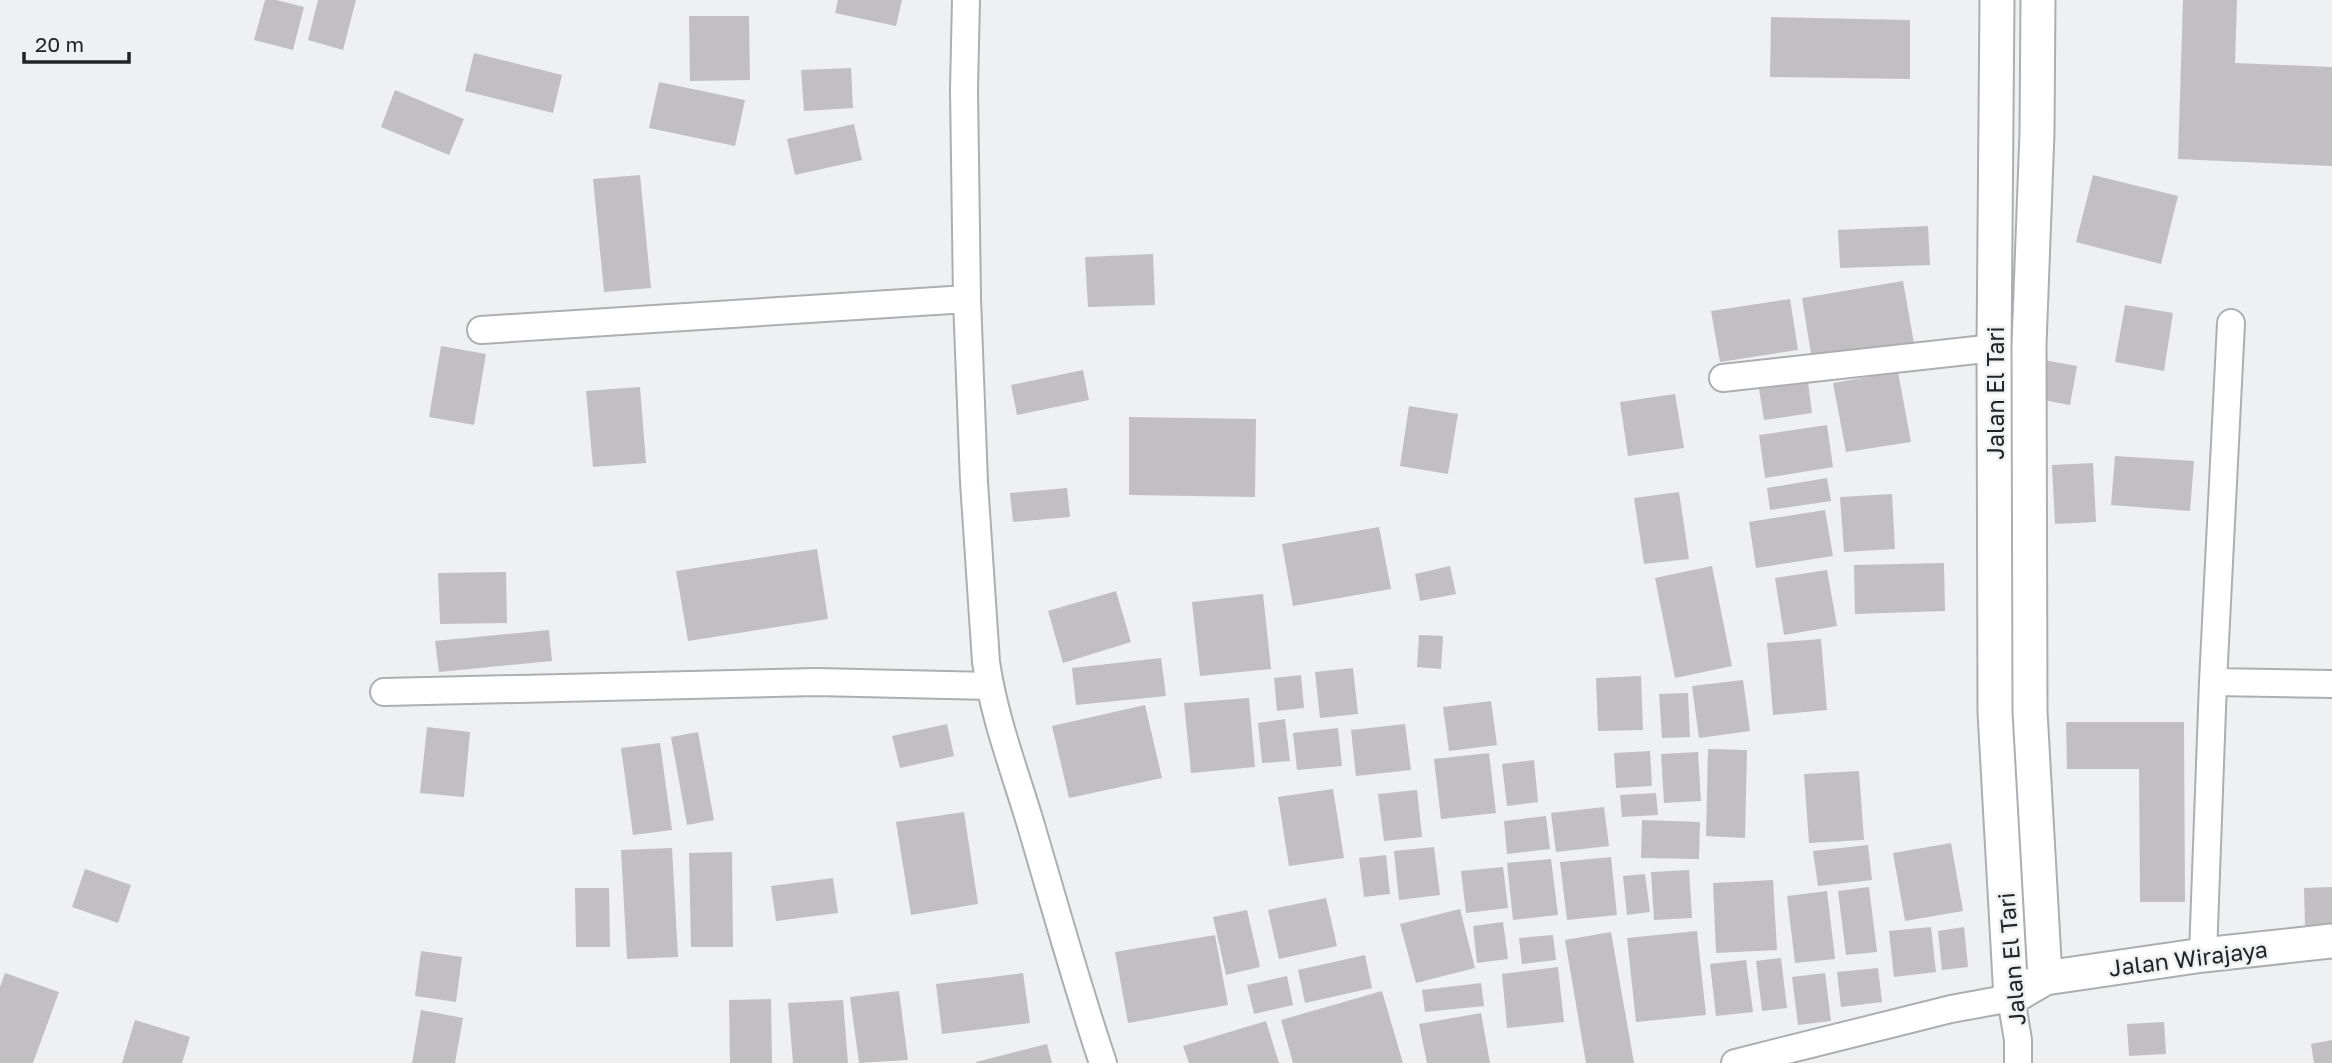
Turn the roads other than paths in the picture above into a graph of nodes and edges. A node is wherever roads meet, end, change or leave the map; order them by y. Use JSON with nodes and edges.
{"nodes":[{"id":1,"x":966,"y":0,"type":"edge"},
{"id":2,"x":1997,"y":0,"type":"edge"},
{"id":3,"x":2038,"y":0,"type":"edge"},
{"id":4,"x":967,"y":299,"type":"junction"},
{"id":5,"x":2231,"y":323,"type":"dead end"},
{"id":6,"x":481,"y":330,"type":"dead end"},
{"id":7,"x":1994,"y":348,"type":"junction"},
{"id":8,"x":1723,"y":378,"type":"dead end"},
{"id":9,"x":2213,"y":682,"type":"junction"},
{"id":10,"x":2332,"y":684,"type":"edge"},
{"id":11,"x":990,"y":686,"type":"junction"},
{"id":12,"x":384,"y":692,"type":"dead end"},
{"id":13,"x":2332,"y":941,"type":"edge"},
{"id":14,"x":2203,"y":955,"type":"junction"},
{"id":15,"x":2045,"y":978,"type":"junction"},
{"id":16,"x":2011,"y":998,"type":"junction"},
{"id":17,"x":2018,"y":1052,"type":"edge"},
{"id":18,"x":1103,"y":1063,"type":"edge"},
{"id":19,"x":1734,"y":1063,"type":"edge"}],
"edges":[{"from":1,"to":4,"type":"street"},
{"from":2,"to":7,"type":"street","name":"Jalan El Tari"},
{"from":3,"to":15,"type":"street","name":"Jalan El Tari"},
{"from":4,"to":6,"type":"street"},
{"from":4,"to":11,"type":"street"},
{"from":5,"to":9,"type":"street"},
{"from":7,"to":8,"type":"street"},
{"from":7,"to":16,"type":"street","name":"Jalan El Tari"},
{"from":9,"to":10,"type":"street"},
{"from":9,"to":14,"type":"street"},
{"from":11,"to":12,"type":"street"},
{"from":11,"to":18,"type":"street"},
{"from":13,"to":14,"type":"street","name":"Jalan Wirajaya"},
{"from":14,"to":15,"type":"street","name":"Jalan Wirajaya"},
{"from":15,"to":16,"type":"street"},
{"from":15,"to":17,"type":"street","name":"Jalan El Tari"},
{"from":16,"to":17,"type":"street","name":"Jalan El Tari"},
{"from":16,"to":19,"type":"street"}]}
